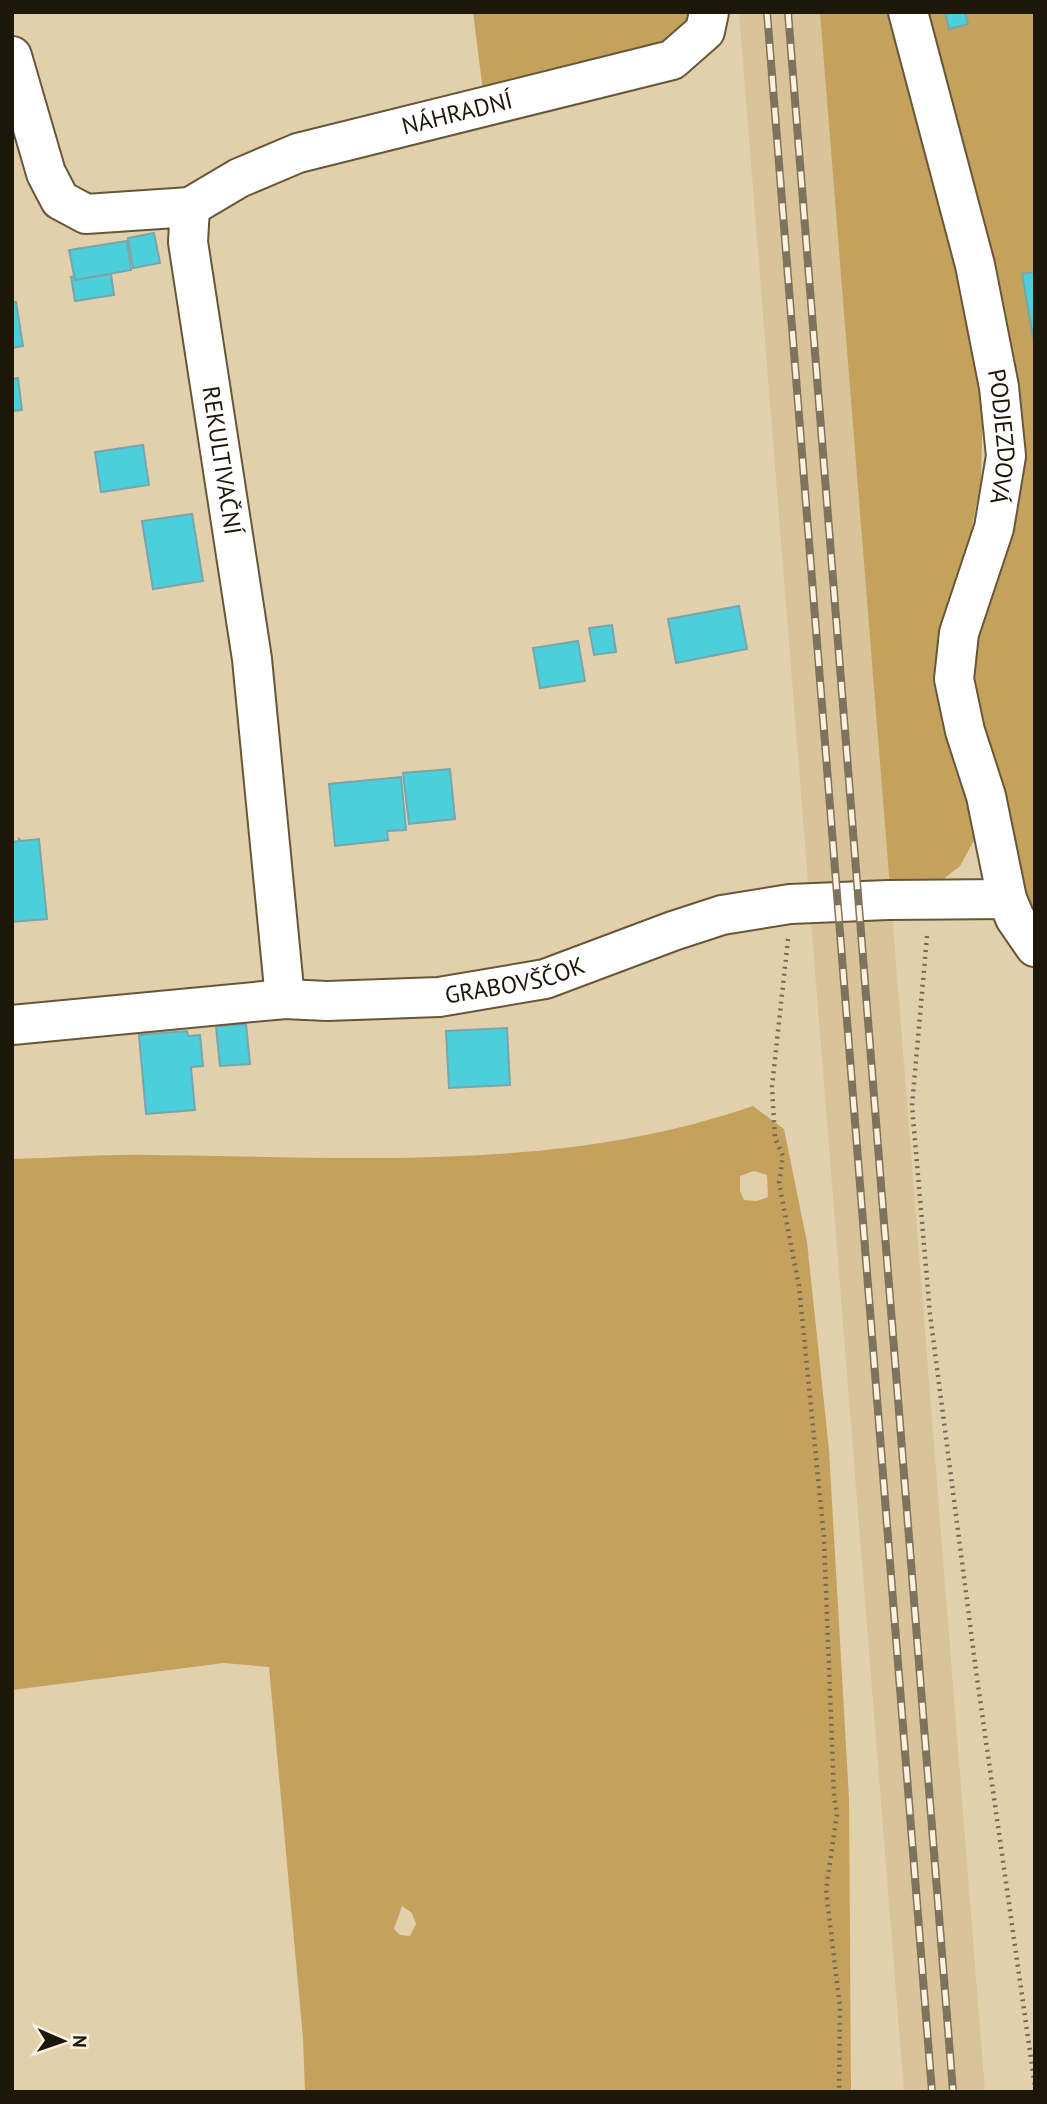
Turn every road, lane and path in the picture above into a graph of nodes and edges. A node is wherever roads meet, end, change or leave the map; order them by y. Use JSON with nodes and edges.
{"nodes":[{"id":1,"x":709,"y":12,"type":"edge"},
{"id":2,"x":908,"y":12,"type":"edge"},
{"id":3,"x":12,"y":56,"type":"edge"},
{"id":4,"x":190,"y":207,"type":"junction"},
{"id":5,"x":1007,"y":900,"type":"junction"},
{"id":6,"x":930,"y":901,"type":"junction"},
{"id":7,"x":790,"y":904,"type":"junction"},
{"id":8,"x":1035,"y":947,"type":"edge"},
{"id":9,"x":285,"y":999,"type":"junction"},
{"id":10,"x":12,"y":1025,"type":"edge"},
{"id":11,"x":1035,"y":2087,"type":"edge"},
{"id":12,"x":839,"y":2092,"type":"edge"}],
"edges":[{"from":1,"to":4,"type":"street","name":"NÁHRADNÍ"},
{"from":2,"to":5,"type":"street","name":"PODJEZDOVÁ"},
{"from":3,"to":4,"type":"street"},
{"from":4,"to":9,"type":"street","name":"REKULTIVAČNÍ"},
{"from":5,"to":6,"type":"street","name":"GRABOVŠČOK"},
{"from":5,"to":8,"type":"street","name":"PODJEZDOVÁ"},
{"from":6,"to":7,"type":"street","name":"GRABOVŠČOK"},
{"from":6,"to":11,"type":"path"},
{"from":7,"to":9,"type":"street","name":"GRABOVŠČOK"},
{"from":7,"to":12,"type":"path"},
{"from":9,"to":10,"type":"street","name":"GRABOVŠČOK"}]}
